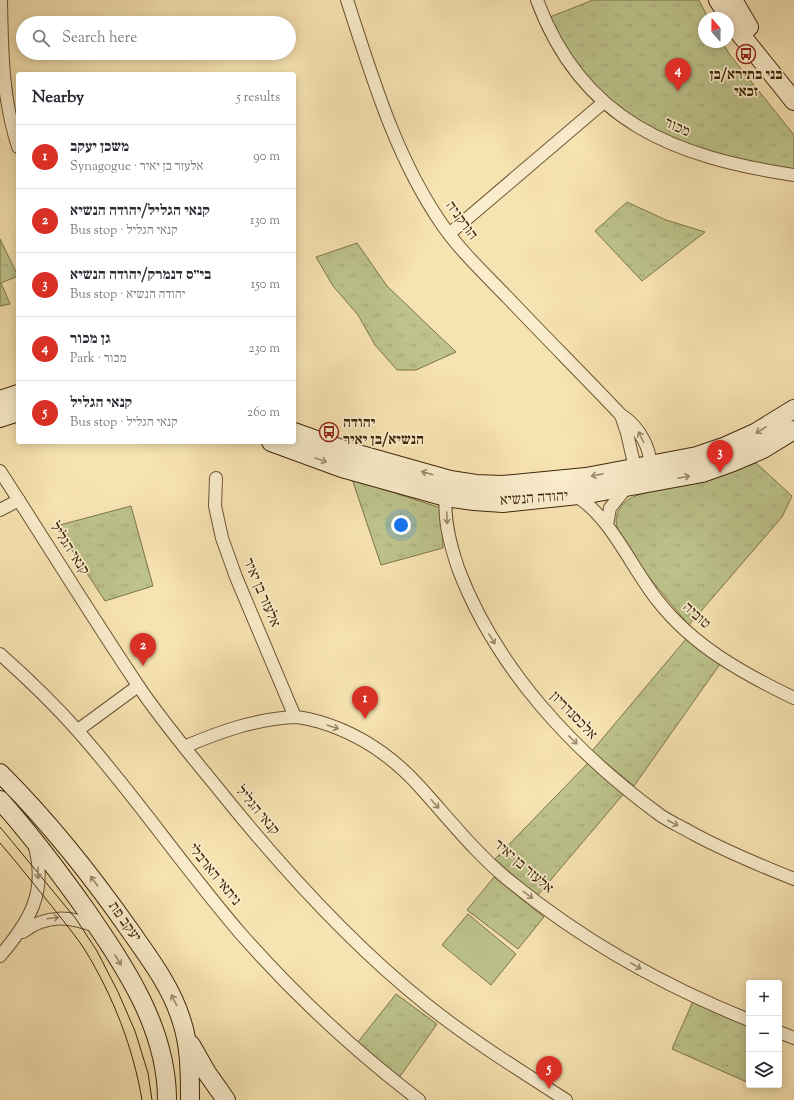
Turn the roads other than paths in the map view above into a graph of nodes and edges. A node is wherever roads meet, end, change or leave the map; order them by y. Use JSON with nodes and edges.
{"nodes":[{"id":1,"x":1,"y":0,"type":"edge"},
{"id":2,"x":347,"y":0,"type":"edge"},
{"id":3,"x":537,"y":0,"type":"edge"},
{"id":4,"x":718,"y":0,"type":"edge"},
{"id":5,"x":733,"y":0,"type":"edge"},
{"id":6,"x":794,"y":81,"type":"edge"},
{"id":7,"x":794,"y":101,"type":"edge"},
{"id":8,"x":604,"y":102,"type":"junction"},
{"id":9,"x":16,"y":140,"type":"edge"},
{"id":10,"x":794,"y":175,"type":"edge"},
{"id":11,"x":449,"y":234,"type":"junction"},
{"id":12,"x":16,"y":395,"type":"edge"},
{"id":13,"x":0,"y":400,"type":"edge"},
{"id":14,"x":794,"y":409,"type":"edge"},
{"id":15,"x":16,"y":413,"type":"edge"},
{"id":16,"x":0,"y":418,"type":"edge"},
{"id":17,"x":794,"y":430,"type":"edge"},
{"id":18,"x":296,"y":433,"type":"edge"},
{"id":19,"x":276,"y":444,"type":"edge"},
{"id":20,"x":643,"y":467,"type":"junction"},
{"id":21,"x":0,"y":471,"type":"edge"},
{"id":22,"x":216,"y":478,"type":"dead end"},
{"id":23,"x":646,"y":484,"type":"junction"},
{"id":24,"x":627,"y":487,"type":"junction"},
{"id":25,"x":448,"y":488,"type":"junction"},
{"id":26,"x":576,"y":496,"type":"junction"},
{"id":27,"x":19,"y":500,"type":"junction"},
{"id":28,"x":0,"y":510,"type":"edge"},
{"id":29,"x":607,"y":525,"type":"junction"},
{"id":30,"x":0,"y":654,"type":"edge"},
{"id":31,"x":138,"y":686,"type":"junction"},
{"id":32,"x":794,"y":698,"type":"edge"},
{"id":33,"x":295,"y":717,"type":"junction"},
{"id":34,"x":78,"y":730,"type":"junction"},
{"id":35,"x":184,"y":747,"type":"junction"},
{"id":36,"x":0,"y":773,"type":"edge"},
{"id":37,"x":0,"y":800,"type":"edge"},
{"id":38,"x":31,"y":835,"type":"junction"},
{"id":39,"x":794,"y":879,"type":"edge"},
{"id":40,"x":97,"y":927,"type":"junction"},
{"id":41,"x":18,"y":935,"type":"junction"},
{"id":42,"x":0,"y":956,"type":"edge"},
{"id":43,"x":746,"y":1019,"type":"edge"},
{"id":44,"x":185,"y":1033,"type":"junction"},
{"id":45,"x":782,"y":1033,"type":"edge"},
{"id":46,"x":794,"y":1038,"type":"edge"},
{"id":47,"x":162,"y":1055,"type":"junction"},
{"id":48,"x":190,"y":1099,"type":"edge"},
{"id":49,"x":167,"y":1100,"type":"edge"},
{"id":50,"x":226,"y":1100,"type":"edge"},
{"id":51,"x":419,"y":1100,"type":"edge"},
{"id":52,"x":566,"y":1100,"type":"edge"}],
"edges":[{"from":1,"to":9,"type":"street"},
{"from":2,"to":11,"type":"street","name":"הורקניה"},
{"from":3,"to":8,"type":"street","name":"מכור"},
{"from":4,"to":7,"type":"street"},
{"from":5,"to":6,"type":"street"},
{"from":8,"to":10,"type":"street","name":"מכור"},
{"from":8,"to":11,"type":"street"},
{"from":11,"to":20,"type":"street","name":"הורקניה"},
{"from":12,"to":13,"type":"street"},
{"from":14,"to":20,"type":"street","name":"יהודה הנשיא","one_way":true},
{"from":15,"to":16,"type":"street"},
{"from":23,"to":17,"type":"street","name":"יהודה הנשיא","one_way":true},
{"from":25,"to":18,"type":"street","name":"יהודה הנשיא","one_way":true},
{"from":19,"to":25,"type":"street","name":"יהודה הנשיא","one_way":true},
{"from":20,"to":23,"type":"street","name":"הורקניה"},
{"from":20,"to":25,"type":"street","name":"יהודה הנשיא","one_way":true},
{"from":21,"to":27,"type":"street","name":"קנאי הגליל"},
{"from":22,"to":33,"type":"street","name":"אלעזר בן יאיר"},
{"from":23,"to":24,"type":"street","name":"יהודה הנשיא"},
{"from":24,"to":26,"type":"street","name":"יהודה הנשיא"},
{"from":24,"to":29,"type":"street"},
{"from":25,"to":26,"type":"street","name":"יהודה הנשיא"},
{"from":25,"to":39,"type":"street","name":"אלכסנדריון","one_way":true},
{"from":26,"to":29,"type":"street","name":"טוביה"},
{"from":27,"to":28,"type":"street"},
{"from":27,"to":31,"type":"street","name":"קנאי הגליל"},
{"from":29,"to":32,"type":"street","name":"טוביה"},
{"from":30,"to":34,"type":"street","name":"ניתאי הארבלי"},
{"from":31,"to":34,"type":"street"},
{"from":31,"to":35,"type":"street","name":"קנאי הגליל"},
{"from":33,"to":35,"type":"street","name":"אלעזר בן יאיר"},
{"from":33,"to":43,"type":"street","name":"אלעזר בן יאיר","one_way":true},
{"from":34,"to":51,"type":"street","name":"ניתאי הארבלי"},
{"from":35,"to":52,"type":"street","name":"קנאי הגליל"},
{"from":44,"to":36,"type":"street","name":"יעקב פת","one_way":true},
{"from":37,"to":38,"type":"street","name":"יעקב פת"},
{"from":38,"to":40,"type":"street","name":"יעקב פת"},
{"from":38,"to":41,"type":"street","one_way":true},
{"from":41,"to":40,"type":"street","one_way":true},
{"from":40,"to":47,"type":"street","name":"יעקב פת","one_way":true},
{"from":41,"to":42,"type":"street"},
{"from":44,"to":48,"type":"street","name":"יעקב פת"},
{"from":44,"to":50,"type":"street"},
{"from":45,"to":46,"type":"street"},
{"from":47,"to":48,"type":"street","name":"יעקב פת"},
{"from":47,"to":49,"type":"street","name":"יעקב פת"}]}
